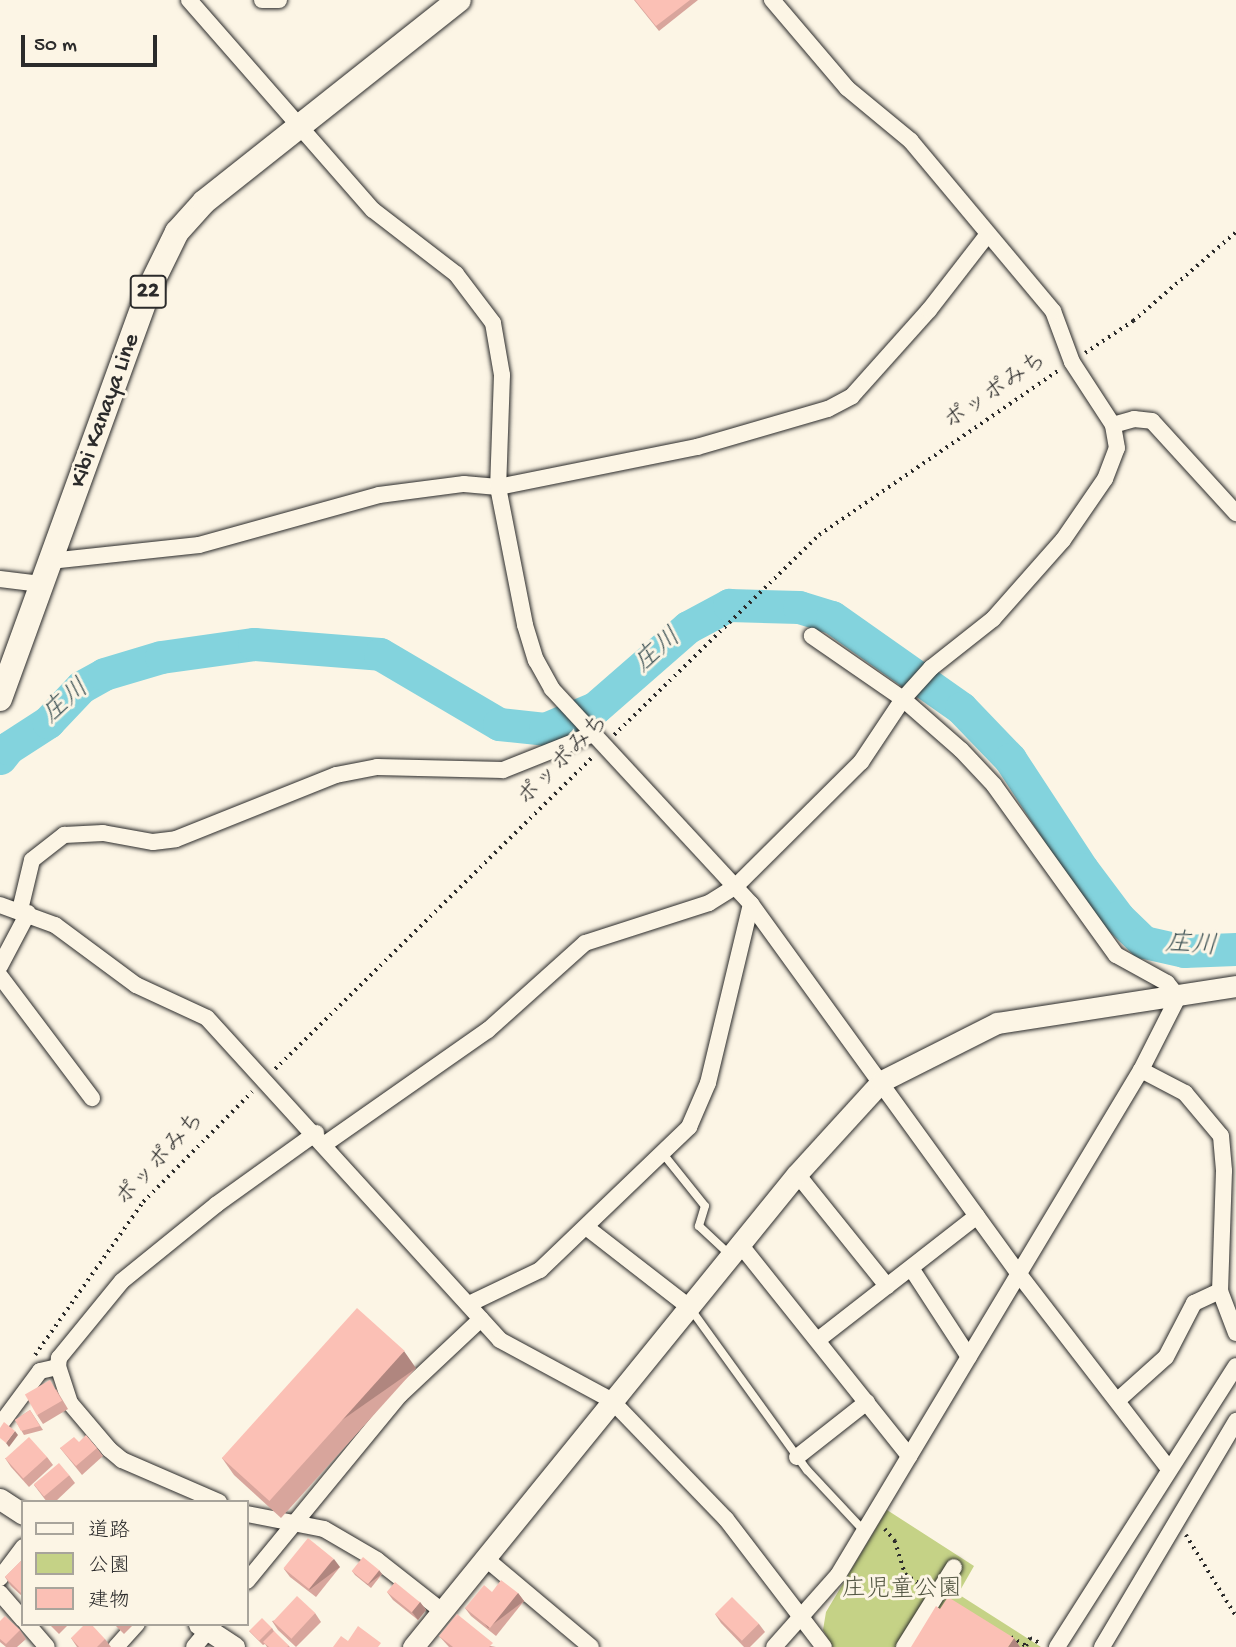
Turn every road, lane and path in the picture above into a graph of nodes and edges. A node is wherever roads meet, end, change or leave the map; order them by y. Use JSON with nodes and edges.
{"nodes":[{"id":1,"x":189,"y":0,"type":"edge"},
{"id":2,"x":262,"y":0,"type":"edge"},
{"id":3,"x":279,"y":0,"type":"edge"},
{"id":4,"x":459,"y":0,"type":"edge"},
{"id":5,"x":772,"y":0,"type":"edge"},
{"id":6,"x":301,"y":124,"type":"junction"},
{"id":7,"x":1236,"y":232,"type":"edge"},
{"id":8,"x":988,"y":234,"type":"junction"},
{"id":9,"x":1072,"y":362,"type":"junction"},
{"id":10,"x":1113,"y":425,"type":"junction"},
{"id":11,"x":498,"y":487,"type":"junction"},
{"id":12,"x":1236,"y":513,"type":"edge"},
{"id":13,"x":45,"y":572,"type":"junction"},
{"id":14,"x":0,"y":579,"type":"edge"},
{"id":15,"x":812,"y":636,"type":"dead end"},
{"id":16,"x":0,"y":699,"type":"edge"},
{"id":17,"x":903,"y":699,"type":"junction"},
{"id":18,"x":597,"y":741,"type":"junction"},
{"id":19,"x":736,"y":886,"type":"junction"},
{"id":20,"x":751,"y":904,"type":"junction"},
{"id":21,"x":0,"y":905,"type":"edge"},
{"id":22,"x":24,"y":911,"type":"junction"},
{"id":23,"x":0,"y":966,"type":"edge"},
{"id":24,"x":0,"y":976,"type":"edge"},
{"id":25,"x":1236,"y":986,"type":"edge"},
{"id":26,"x":1178,"y":997,"type":"junction"},
{"id":27,"x":1142,"y":1070,"type":"junction"},
{"id":28,"x":265,"y":1079,"type":"junction"},
{"id":29,"x":882,"y":1081,"type":"junction"},
{"id":30,"x":92,"y":1098,"type":"dead end"},
{"id":31,"x":320,"y":1139,"type":"junction"},
{"id":32,"x":664,"y":1155,"type":"junction"},
{"id":33,"x":796,"y":1174,"type":"junction"},
{"id":34,"x":977,"y":1216,"type":"junction"},
{"id":35,"x":586,"y":1227,"type":"junction"},
{"id":36,"x":734,"y":1249,"type":"junction"},
{"id":37,"x":911,"y":1268,"type":"junction"},
{"id":38,"x":1018,"y":1273,"type":"junction"},
{"id":39,"x":887,"y":1286,"type":"junction"},
{"id":40,"x":1220,"y":1290,"type":"junction"},
{"id":41,"x":469,"y":1304,"type":"junction"},
{"id":42,"x":688,"y":1306,"type":"junction"},
{"id":43,"x":481,"y":1319,"type":"junction"},
{"id":44,"x":1236,"y":1333,"type":"edge"},
{"id":45,"x":819,"y":1339,"type":"junction"},
{"id":46,"x":969,"y":1357,"type":"junction"},
{"id":47,"x":31,"y":1359,"type":"dead end"},
{"id":48,"x":1236,"y":1366,"type":"edge"},
{"id":49,"x":58,"y":1367,"type":"junction"},
{"id":50,"x":611,"y":1400,"type":"junction"},
{"id":51,"x":1118,"y":1400,"type":"junction"},
{"id":52,"x":867,"y":1402,"type":"junction"},
{"id":53,"x":1236,"y":1421,"type":"edge"},
{"id":54,"x":0,"y":1425,"type":"edge"},
{"id":55,"x":909,"y":1456,"type":"junction"},
{"id":56,"x":797,"y":1457,"type":"junction"},
{"id":57,"x":1169,"y":1469,"type":"junction"},
{"id":58,"x":0,"y":1499,"type":"edge"},
{"id":59,"x":215,"y":1500,"type":"edge"},
{"id":60,"x":21,"y":1513,"type":"edge"},
{"id":61,"x":248,"y":1514,"type":"edge"},
{"id":62,"x":293,"y":1523,"type":"junction"},
{"id":63,"x":1174,"y":1525,"type":"junction"},
{"id":64,"x":868,"y":1526,"type":"junction"},
{"id":65,"x":21,"y":1550,"type":"edge"},
{"id":66,"x":485,"y":1558,"type":"junction"},
{"id":67,"x":954,"y":1567,"type":"dead end"},
{"id":68,"x":0,"y":1578,"type":"edge"},
{"id":69,"x":248,"y":1580,"type":"edge"},
{"id":70,"x":0,"y":1593,"type":"edge"},
{"id":71,"x":937,"y":1593,"type":"junction"},
{"id":72,"x":442,"y":1611,"type":"junction"},
{"id":73,"x":1236,"y":1616,"type":"edge"},
{"id":74,"x":21,"y":1617,"type":"edge"},
{"id":75,"x":803,"y":1617,"type":"junction"},
{"id":76,"x":134,"y":1626,"type":"edge"},
{"id":77,"x":206,"y":1626,"type":"edge"},
{"id":78,"x":1004,"y":1633,"type":"edge"},
{"id":79,"x":116,"y":1647,"type":"edge"},
{"id":80,"x":194,"y":1647,"type":"edge"},
{"id":81,"x":234,"y":1647,"type":"edge"},
{"id":82,"x":414,"y":1647,"type":"edge"},
{"id":83,"x":592,"y":1647,"type":"edge"},
{"id":84,"x":774,"y":1647,"type":"edge"},
{"id":85,"x":824,"y":1647,"type":"edge"},
{"id":86,"x":904,"y":1647,"type":"edge"},
{"id":87,"x":1047,"y":1647,"type":"edge"},
{"id":88,"x":1057,"y":1647,"type":"edge"},
{"id":89,"x":1101,"y":1647,"type":"edge"}],
"edges":[{"from":1,"to":6,"type":"street"},
{"from":2,"to":3,"type":"street"},
{"from":4,"to":6,"type":"main road","name":"Kibi Kanaya Line","number":"22"},
{"from":5,"to":8,"type":"street"},
{"from":6,"to":11,"type":"street"},
{"from":6,"to":13,"type":"main road","name":"Kibi Kanaya Line","number":"22"},
{"from":7,"to":9,"type":"path","name":"ポッポみち"},
{"from":8,"to":9,"type":"street"},
{"from":8,"to":11,"type":"street"},
{"from":9,"to":10,"type":"street"},
{"from":9,"to":18,"type":"path","name":"ポッポみち"},
{"from":10,"to":12,"type":"street"},
{"from":10,"to":17,"type":"street"},
{"from":11,"to":13,"type":"street"},
{"from":11,"to":18,"type":"street"},
{"from":13,"to":14,"type":"street"},
{"from":13,"to":16,"type":"main road","name":"Kibi Kanaya Line","number":"22"},
{"from":15,"to":17,"type":"street"},
{"from":17,"to":19,"type":"street"},
{"from":17,"to":26,"type":"street"},
{"from":18,"to":19,"type":"street"},
{"from":18,"to":22,"type":"street"},
{"from":18,"to":28,"type":"path","name":"ポッポみち"},
{"from":19,"to":20,"type":"street"},
{"from":19,"to":31,"type":"street"},
{"from":20,"to":29,"type":"street"},
{"from":20,"to":32,"type":"street"},
{"from":21,"to":22,"type":"street"},
{"from":22,"to":23,"type":"street"},
{"from":22,"to":28,"type":"street"},
{"from":24,"to":30,"type":"street"},
{"from":25,"to":26,"type":"street"},
{"from":26,"to":27,"type":"street"},
{"from":26,"to":29,"type":"street"},
{"from":27,"to":38,"type":"street"},
{"from":27,"to":40,"type":"street"},
{"from":28,"to":31,"type":"street"},
{"from":28,"to":47,"type":"path","name":"ポッポみち"},
{"from":29,"to":33,"type":"street"},
{"from":29,"to":34,"type":"street"},
{"from":31,"to":41,"type":"street"},
{"from":31,"to":49,"type":"street"},
{"from":32,"to":35,"type":"street"},
{"from":32,"to":36,"type":"lane"},
{"from":33,"to":36,"type":"street"},
{"from":33,"to":39,"type":"street"},
{"from":34,"to":37,"type":"street"},
{"from":34,"to":38,"type":"street"},
{"from":35,"to":41,"type":"street"},
{"from":35,"to":42,"type":"street"},
{"from":36,"to":42,"type":"street"},
{"from":36,"to":45,"type":"street"},
{"from":37,"to":39,"type":"street"},
{"from":37,"to":46,"type":"street"},
{"from":38,"to":46,"type":"street"},
{"from":38,"to":51,"type":"street"},
{"from":39,"to":45,"type":"street"},
{"from":40,"to":44,"type":"street"},
{"from":40,"to":51,"type":"street"},
{"from":41,"to":43,"type":"street"},
{"from":42,"to":50,"type":"street"},
{"from":42,"to":56,"type":"lane"},
{"from":43,"to":50,"type":"street"},
{"from":43,"to":62,"type":"street"},
{"from":45,"to":52,"type":"street"},
{"from":46,"to":55,"type":"street"},
{"from":48,"to":57,"type":"street"},
{"from":49,"to":54,"type":"street"},
{"from":49,"to":59,"type":"street"},
{"from":50,"to":66,"type":"street"},
{"from":50,"to":75,"type":"street"},
{"from":51,"to":57,"type":"street"},
{"from":52,"to":55,"type":"street"},
{"from":52,"to":56,"type":"street"},
{"from":53,"to":63,"type":"street"},
{"from":55,"to":64,"type":"street"},
{"from":56,"to":64,"type":"lane"},
{"from":57,"to":88,"type":"street"},
{"from":58,"to":60,"type":"street"},
{"from":61,"to":62,"type":"street"},
{"from":62,"to":69,"type":"street"},
{"from":62,"to":72,"type":"street"},
{"from":63,"to":73,"type":"path"},
{"from":63,"to":89,"type":"street"},
{"from":64,"to":71,"type":"path"},
{"from":64,"to":75,"type":"street"},
{"from":65,"to":68,"type":"street"},
{"from":66,"to":72,"type":"street"},
{"from":66,"to":83,"type":"street"},
{"from":67,"to":71,"type":"street"},
{"from":70,"to":74,"type":"street"},
{"from":71,"to":86,"type":"street"},
{"from":72,"to":82,"type":"street"},
{"from":75,"to":84,"type":"street"},
{"from":75,"to":85,"type":"street"},
{"from":76,"to":79,"type":"street"},
{"from":77,"to":80,"type":"street"},
{"from":77,"to":81,"type":"street"},
{"from":78,"to":87,"type":"path"}]}
